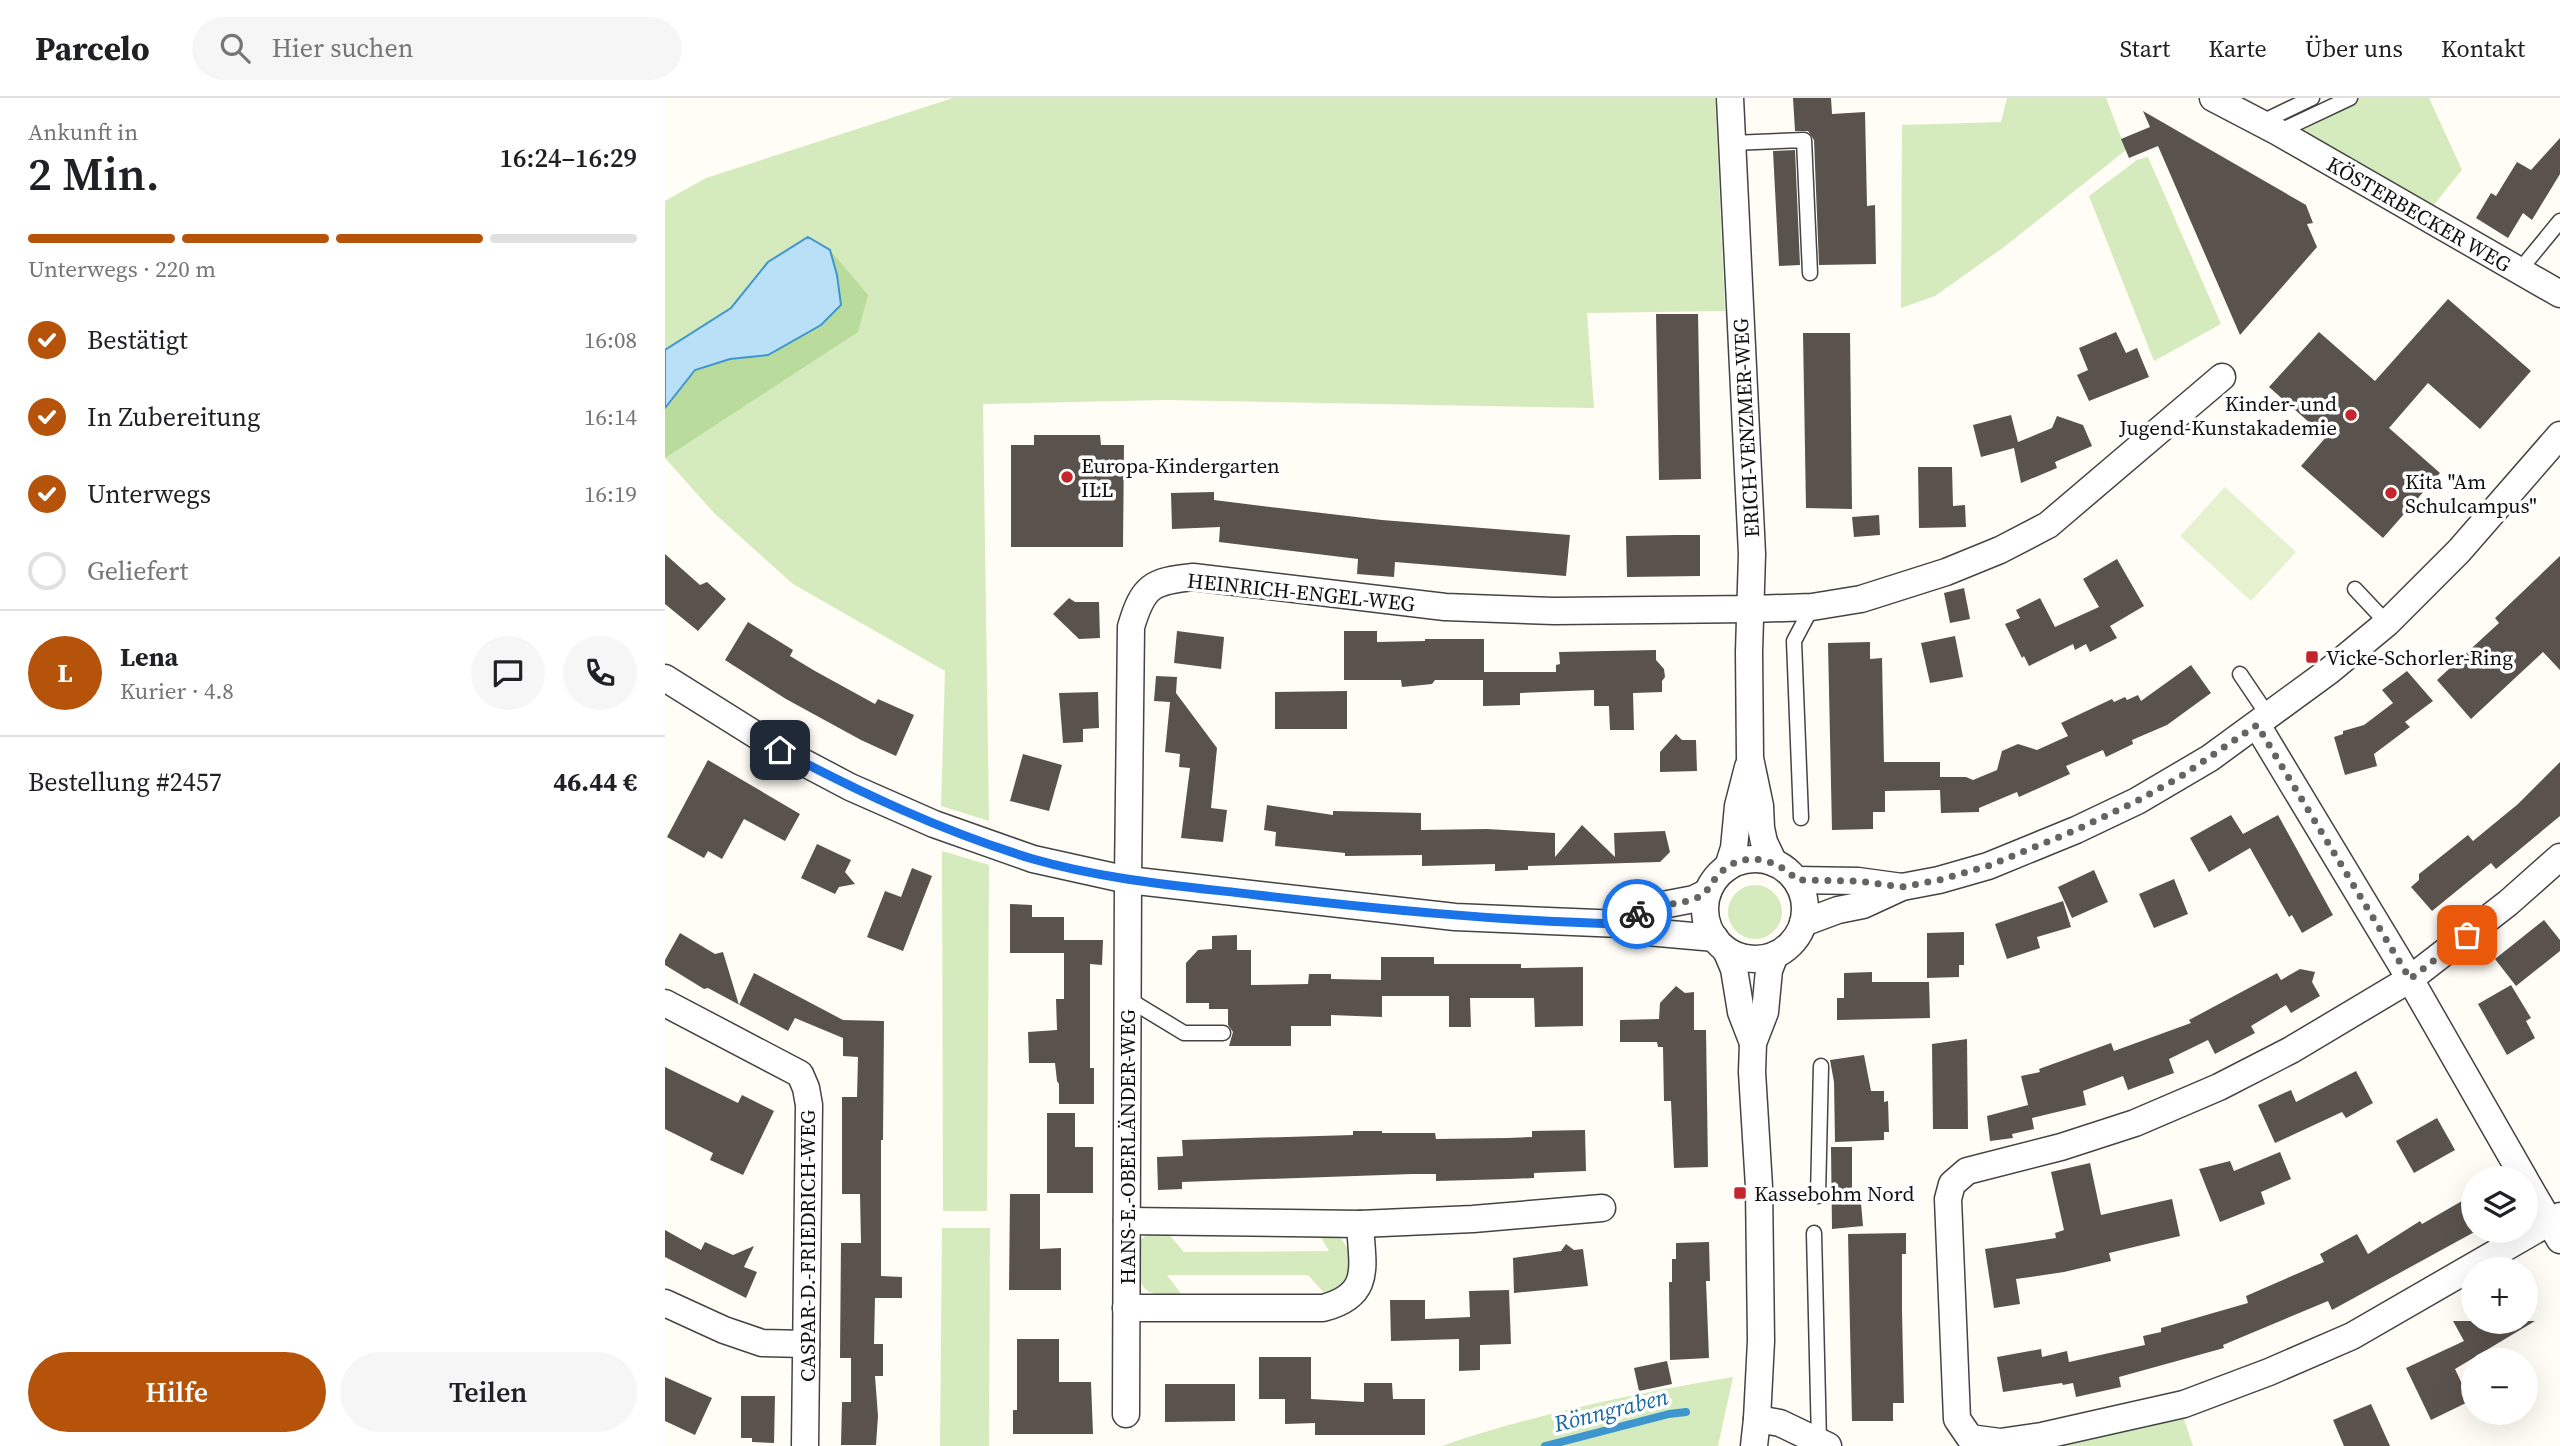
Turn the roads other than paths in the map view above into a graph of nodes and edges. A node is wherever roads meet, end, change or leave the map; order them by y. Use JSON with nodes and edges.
{"nodes":[{"id":1,"x":1730,"y":98,"type":"edge"},
{"id":2,"x":2213,"y":98,"type":"edge"},
{"id":3,"x":2312,"y":98,"type":"edge"},
{"id":4,"x":2350,"y":98,"type":"edge"},
{"id":5,"x":2269,"y":127,"type":"junction"},
{"id":6,"x":1732,"y":143,"type":"junction"},
{"id":7,"x":2560,"y":221,"type":"edge"},
{"id":8,"x":2518,"y":271,"type":"junction"},
{"id":9,"x":1810,"y":273,"type":"dead end"},
{"id":10,"x":2560,"y":294,"type":"edge"},
{"id":11,"x":2222,"y":377,"type":"dead end"},
{"id":12,"x":2560,"y":435,"type":"edge"},
{"id":13,"x":2355,"y":589,"type":"dead end"},
{"id":14,"x":1812,"y":607,"type":"junction"},
{"id":15,"x":1752,"y":609,"type":"junction"},
{"id":16,"x":2387,"y":623,"type":"junction"},
{"id":17,"x":2240,"y":674,"type":"dead end"},
{"id":18,"x":665,"y":678,"type":"edge"},
{"id":19,"x":2263,"y":721,"type":"junction"},
{"id":20,"x":1750,"y":758,"type":"junction"},
{"id":21,"x":1801,"y":818,"type":"dead end"},
{"id":22,"x":2560,"y":857,"type":"edge"},
{"id":23,"x":1774,"y":863,"type":"junction"},
{"id":24,"x":1728,"y":867,"type":"junction"},
{"id":25,"x":1128,"y":880,"type":"junction"},
{"id":26,"x":1797,"y":880,"type":"junction"},
{"id":27,"x":1902,"y":887,"type":"junction"},
{"id":28,"x":1708,"y":892,"type":"junction"},
{"id":29,"x":1803,"y":923,"type":"junction"},
{"id":30,"x":1621,"y":924,"type":"junction"},
{"id":31,"x":1721,"y":944,"type":"junction"},
{"id":32,"x":1775,"y":955,"type":"junction"},
{"id":33,"x":2410,"y":979,"type":"junction"},
{"id":34,"x":1128,"y":999,"type":"junction"},
{"id":35,"x":665,"y":1003,"type":"edge"},
{"id":36,"x":1223,"y":1033,"type":"dead end"},
{"id":37,"x":1753,"y":1042,"type":"junction"},
{"id":38,"x":1821,"y":1066,"type":"dead end"},
{"id":39,"x":2518,"y":1166,"type":"edge"},
{"id":40,"x":1818,"y":1196,"type":"dead end"},
{"id":41,"x":2538,"y":1198,"type":"edge"},
{"id":42,"x":1602,"y":1208,"type":"dead end"},
{"id":43,"x":1127,"y":1221,"type":"junction"},
{"id":44,"x":1360,"y":1224,"type":"junction"},
{"id":45,"x":2557,"y":1226,"type":"edge"},
{"id":46,"x":1814,"y":1233,"type":"dead end"},
{"id":47,"x":665,"y":1303,"type":"edge"},
{"id":48,"x":1126,"y":1308,"type":"junction"},
{"id":49,"x":806,"y":1344,"type":"junction"},
{"id":50,"x":1126,"y":1414,"type":"dead end"},
{"id":51,"x":1757,"y":1419,"type":"junction"},
{"id":52,"x":1823,"y":1443,"type":"edge"},
{"id":53,"x":1979,"y":1443,"type":"edge"},
{"id":54,"x":805,"y":1446,"type":"edge"},
{"id":55,"x":1754,"y":1446,"type":"edge"}],
"edges":[{"from":1,"to":6,"type":"street","name":"ERICH-VENZMER-WEG"},
{"from":2,"to":5,"type":"street","name":"KÖSTERBECKER WEG"},
{"from":3,"to":5,"type":"lane"},
{"from":4,"to":5,"type":"lane"},
{"from":5,"to":8,"type":"street","name":"KÖSTERBECKER WEG"},
{"from":6,"to":9,"type":"lane"},
{"from":6,"to":15,"type":"street","name":"ERICH-VENZMER-WEG"},
{"from":7,"to":8,"type":"lane"},
{"from":8,"to":10,"type":"street","name":"KÖSTERBECKER WEG"},
{"from":11,"to":14,"type":"street"},
{"from":12,"to":16,"type":"street"},
{"from":13,"to":16,"type":"lane"},
{"from":14,"to":15,"type":"street"},
{"from":14,"to":21,"type":"lane"},
{"from":15,"to":20,"type":"street","name":"ERICH-VENZMER-WEG"},
{"from":15,"to":25,"type":"street","name":"HEINRICH-ENGEL-WEG"},
{"from":16,"to":19,"type":"street"},
{"from":17,"to":19,"type":"lane"},
{"from":18,"to":25,"type":"street"},
{"from":19,"to":27,"type":"street"},
{"from":19,"to":33,"type":"street"},
{"from":20,"to":23,"type":"street","name":"ERICH-VENZMER-WEG"},
{"from":20,"to":24,"type":"street","name":"ERICH-VENZMER-WEG"},
{"from":22,"to":33,"type":"street"},
{"from":23,"to":24,"type":"street"},
{"from":23,"to":26,"type":"street"},
{"from":24,"to":28,"type":"street"},
{"from":25,"to":30,"type":"street"},
{"from":25,"to":34,"type":"street","name":"HANS-E.-OBERLÄNDER-WEG"},
{"from":26,"to":27,"type":"street"},
{"from":26,"to":29,"type":"street"},
{"from":27,"to":29,"type":"street"},
{"from":28,"to":30,"type":"street"},
{"from":28,"to":31,"type":"street"},
{"from":29,"to":32,"type":"street"},
{"from":30,"to":31,"type":"street"},
{"from":31,"to":32,"type":"street"},
{"from":31,"to":37,"type":"street"},
{"from":32,"to":37,"type":"street"},
{"from":33,"to":39,"type":"street"},
{"from":33,"to":53,"type":"street"},
{"from":34,"to":36,"type":"lane"},
{"from":34,"to":43,"type":"street","name":"HANS-E.-OBERLÄNDER-WEG"},
{"from":35,"to":49,"type":"street","name":"CASPAR-D.-FRIEDRICH-WEG"},
{"from":37,"to":51,"type":"street"},
{"from":38,"to":40,"type":"lane"},
{"from":41,"to":45,"type":"street"},
{"from":42,"to":44,"type":"street"},
{"from":43,"to":44,"type":"street"},
{"from":43,"to":48,"type":"street","name":"HANS-E.-OBERLÄNDER-WEG"},
{"from":44,"to":48,"type":"street"},
{"from":45,"to":53,"type":"street"},
{"from":46,"to":52,"type":"lane"},
{"from":47,"to":49,"type":"street"},
{"from":48,"to":50,"type":"street","name":"HANS-E.-OBERLÄNDER-WEG"},
{"from":49,"to":54,"type":"street","name":"CASPAR-D.-FRIEDRICH-WEG"},
{"from":51,"to":52,"type":"street"},
{"from":51,"to":55,"type":"street"}]}
